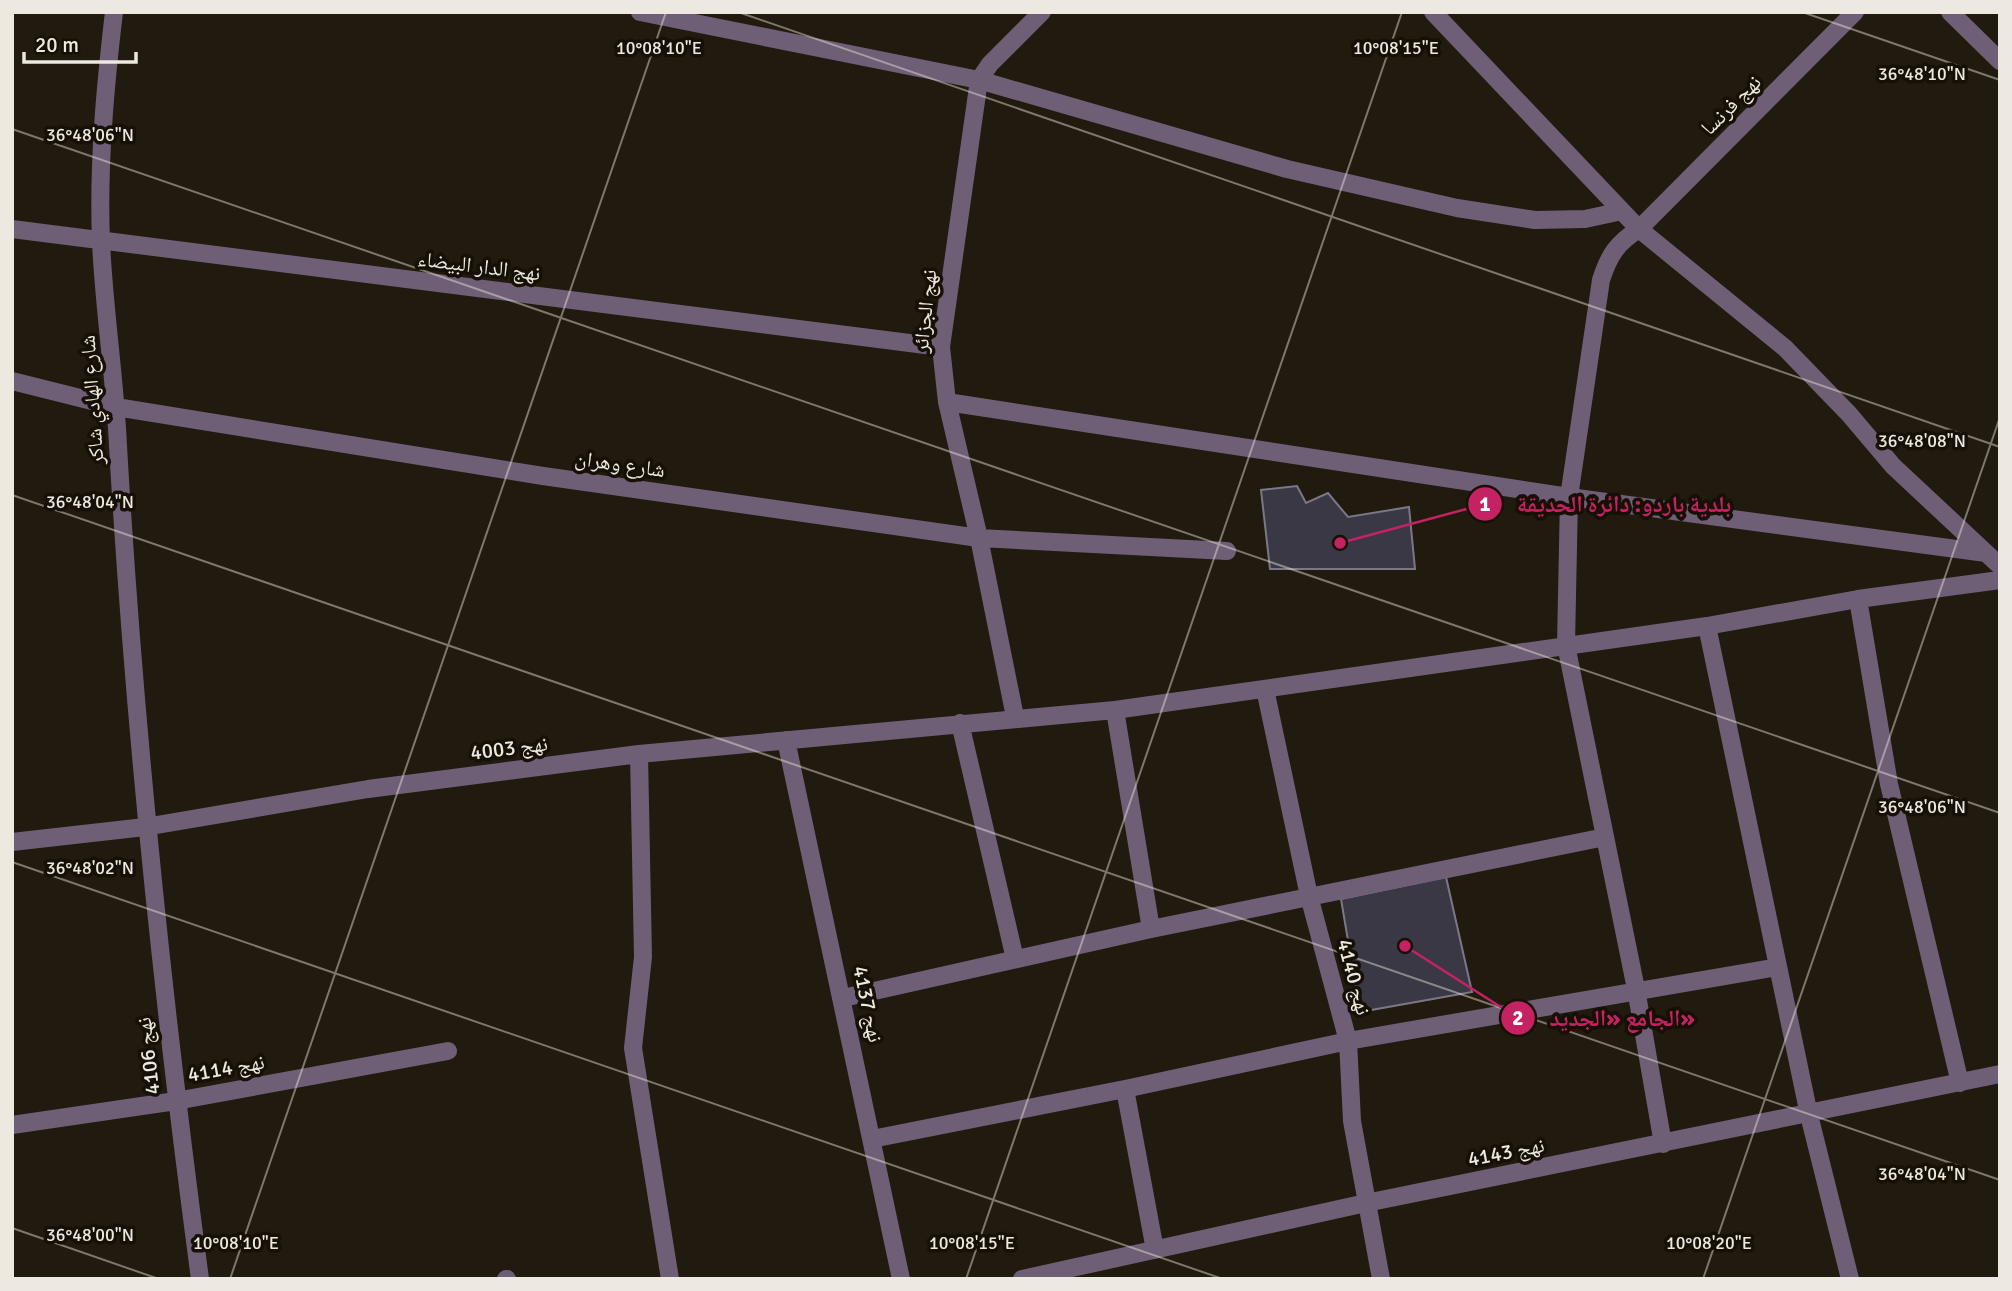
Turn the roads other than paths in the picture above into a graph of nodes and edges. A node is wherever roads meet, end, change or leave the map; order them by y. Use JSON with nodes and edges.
{"nodes":[{"id":1,"x":114,"y":12,"type":"edge"},
{"id":2,"x":640,"y":12,"type":"edge"},
{"id":3,"x":1042,"y":12,"type":"edge"},
{"id":4,"x":1433,"y":12,"type":"edge"},
{"id":5,"x":1855,"y":12,"type":"edge"},
{"id":6,"x":1950,"y":12,"type":"edge"},
{"id":7,"x":2000,"y":61,"type":"edge"},
{"id":8,"x":979,"y":80,"type":"junction"},
{"id":9,"x":1622,"y":211,"type":"junction"},
{"id":10,"x":12,"y":229,"type":"edge"},
{"id":11,"x":1639,"y":229,"type":"junction"},
{"id":12,"x":101,"y":240,"type":"junction"},
{"id":13,"x":940,"y":347,"type":"junction"},
{"id":14,"x":12,"y":381,"type":"edge"},
{"id":15,"x":947,"y":402,"type":"junction"},
{"id":16,"x":116,"y":407,"type":"junction"},
{"id":17,"x":1569,"y":497,"type":"junction"},
{"id":18,"x":979,"y":538,"type":"junction"},
{"id":19,"x":1227,"y":551,"type":"dead end"},
{"id":20,"x":1986,"y":553,"type":"junction"},
{"id":21,"x":2000,"y":566,"type":"edge"},
{"id":22,"x":2000,"y":580,"type":"edge"},
{"id":23,"x":1858,"y":599,"type":"junction"},
{"id":24,"x":1707,"y":626,"type":"junction"},
{"id":25,"x":1566,"y":645,"type":"junction"},
{"id":26,"x":1265,"y":689,"type":"junction"},
{"id":27,"x":1115,"y":710,"type":"junction"},
{"id":28,"x":1015,"y":717,"type":"junction"},
{"id":29,"x":960,"y":723,"type":"junction"},
{"id":30,"x":786,"y":740,"type":"junction"},
{"id":31,"x":639,"y":754,"type":"junction"},
{"id":32,"x":145,"y":827,"type":"junction"},
{"id":33,"x":1605,"y":837,"type":"junction"},
{"id":34,"x":12,"y":842,"type":"edge"},
{"id":35,"x":1309,"y":896,"type":"junction"},
{"id":36,"x":1151,"y":929,"type":"junction"},
{"id":37,"x":1015,"y":959,"type":"junction"},
{"id":38,"x":1778,"y":967,"type":"junction"},
{"id":39,"x":1636,"y":989,"type":"junction"},
{"id":40,"x":843,"y":998,"type":"junction"},
{"id":41,"x":1348,"y":1041,"type":"junction"},
{"id":42,"x":448,"y":1051,"type":"dead end"},
{"id":43,"x":2000,"y":1074,"type":"edge"},
{"id":44,"x":1959,"y":1083,"type":"junction"},
{"id":45,"x":1125,"y":1089,"type":"junction"},
{"id":46,"x":176,"y":1101,"type":"junction"},
{"id":47,"x":1809,"y":1115,"type":"junction"},
{"id":48,"x":12,"y":1125,"type":"edge"},
{"id":49,"x":872,"y":1139,"type":"junction"},
{"id":50,"x":1663,"y":1144,"type":"junction"},
{"id":51,"x":1366,"y":1203,"type":"junction"},
{"id":52,"x":1155,"y":1250,"type":"junction"},
{"id":53,"x":200,"y":1279,"type":"edge"},
{"id":54,"x":670,"y":1279,"type":"edge"},
{"id":55,"x":901,"y":1279,"type":"edge"},
{"id":56,"x":1022,"y":1279,"type":"edge"},
{"id":57,"x":1381,"y":1279,"type":"edge"},
{"id":58,"x":1850,"y":1279,"type":"edge"}],
"edges":[{"from":1,"to":12,"type":"street","name":"شارع الهادي شاكر"},
{"from":2,"to":8,"type":"street"},
{"from":3,"to":8,"type":"street"},
{"from":4,"to":9,"type":"street"},
{"from":5,"to":11,"type":"street","name":"نهج فرنسا"},
{"from":6,"to":7,"type":"street"},
{"from":8,"to":9,"type":"street"},
{"from":8,"to":13,"type":"street","name":"نهج الجزائر"},
{"from":9,"to":11,"type":"street"},
{"from":10,"to":12,"type":"street","name":"نهج الدار البيضاء"},
{"from":11,"to":17,"type":"street","name":"نهج فرنسا"},
{"from":11,"to":20,"type":"street"},
{"from":12,"to":13,"type":"street","name":"نهج الدار البيضاء"},
{"from":12,"to":16,"type":"street","name":"شارع الهادي شاكر"},
{"from":13,"to":15,"type":"street","name":"نهج الجزائر"},
{"from":14,"to":16,"type":"street","name":"شارع وهران"},
{"from":15,"to":17,"type":"street"},
{"from":15,"to":18,"type":"street","name":"نهج الجزائر"},
{"from":16,"to":18,"type":"street","name":"شارع وهران"},
{"from":16,"to":32,"type":"street","name":"شارع الهادي شاكر"},
{"from":17,"to":20,"type":"street"},
{"from":17,"to":25,"type":"street","name":"نهج فرنسا"},
{"from":18,"to":19,"type":"street","name":"شارع وهران"},
{"from":18,"to":28,"type":"street","name":"نهج الجزائر"},
{"from":20,"to":21,"type":"street"},
{"from":22,"to":23,"type":"street","name":"نهج 4003"},
{"from":23,"to":24,"type":"street","name":"نهج 4003"},
{"from":23,"to":44,"type":"street"},
{"from":24,"to":25,"type":"street","name":"نهج 4003"},
{"from":24,"to":38,"type":"street"},
{"from":25,"to":26,"type":"street","name":"نهج 4003"},
{"from":25,"to":33,"type":"street","name":"نهج فرنسا"},
{"from":26,"to":27,"type":"street","name":"نهج 4003"},
{"from":26,"to":35,"type":"street","name":"نهج 4140"},
{"from":27,"to":28,"type":"street","name":"نهج 4003"},
{"from":27,"to":36,"type":"street"},
{"from":28,"to":29,"type":"street","name":"نهج 4003"},
{"from":29,"to":30,"type":"street","name":"نهج 4003"},
{"from":29,"to":37,"type":"street"},
{"from":30,"to":31,"type":"street","name":"نهج 4003"},
{"from":30,"to":40,"type":"street","name":"نهج 4137"},
{"from":31,"to":32,"type":"street","name":"نهج 4003"},
{"from":31,"to":54,"type":"street"},
{"from":32,"to":34,"type":"street","name":"نهج 4003"},
{"from":32,"to":46,"type":"street","name":"نهج 4106"},
{"from":33,"to":35,"type":"street"},
{"from":33,"to":39,"type":"street","name":"نهج فرنسا"},
{"from":35,"to":36,"type":"street"},
{"from":35,"to":41,"type":"street","name":"نهج 4140"},
{"from":36,"to":37,"type":"street"},
{"from":37,"to":40,"type":"street"},
{"from":38,"to":39,"type":"street"},
{"from":38,"to":47,"type":"street"},
{"from":39,"to":41,"type":"street"},
{"from":39,"to":50,"type":"street","name":"نهج فرنسا"},
{"from":40,"to":49,"type":"street","name":"نهج 4137"},
{"from":41,"to":45,"type":"street"},
{"from":41,"to":51,"type":"street","name":"نهج 4140"},
{"from":42,"to":46,"type":"street","name":"نهج 4114"},
{"from":43,"to":44,"type":"street","name":"نهج 4143"},
{"from":44,"to":47,"type":"street","name":"نهج 4143"},
{"from":45,"to":49,"type":"street"},
{"from":45,"to":52,"type":"street"},
{"from":46,"to":48,"type":"street","name":"نهج 4114"},
{"from":46,"to":53,"type":"street","name":"نهج 4106"},
{"from":47,"to":50,"type":"street","name":"نهج 4143"},
{"from":47,"to":58,"type":"street"},
{"from":49,"to":55,"type":"street","name":"نهج 4137"},
{"from":50,"to":51,"type":"street","name":"نهج 4143"},
{"from":51,"to":52,"type":"street","name":"نهج 4143"},
{"from":51,"to":57,"type":"street","name":"نهج 4140"},
{"from":52,"to":56,"type":"street","name":"نهج 4143"}]}
